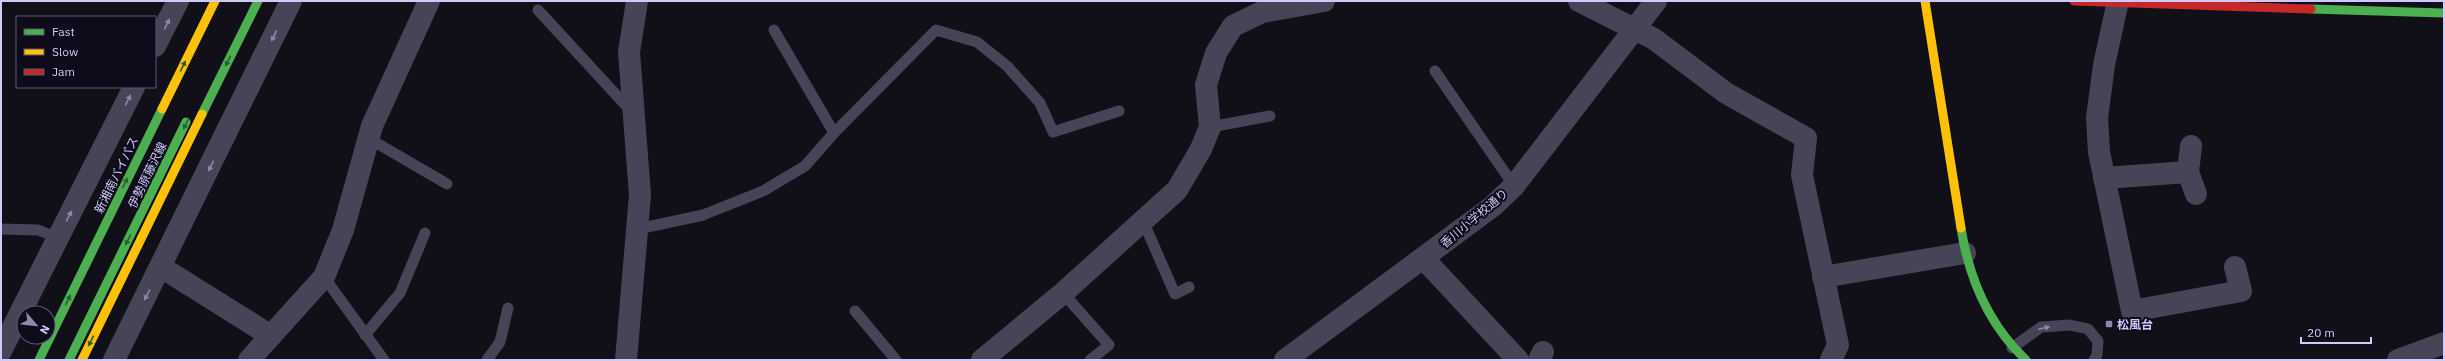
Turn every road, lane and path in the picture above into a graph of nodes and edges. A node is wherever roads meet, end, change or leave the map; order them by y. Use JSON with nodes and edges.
{"nodes":[{"id":1,"x":178,"y":1,"type":"edge"},
{"id":2,"x":215,"y":1,"type":"edge"},
{"id":3,"x":225,"y":1,"type":"edge"},
{"id":4,"x":258,"y":1,"type":"edge"},
{"id":5,"x":291,"y":1,"type":"edge"},
{"id":6,"x":429,"y":1,"type":"edge"},
{"id":7,"x":637,"y":1,"type":"edge"},
{"id":8,"x":1324,"y":1,"type":"edge"},
{"id":9,"x":1579,"y":1,"type":"edge"},
{"id":10,"x":1656,"y":1,"type":"edge"},
{"id":11,"x":1925,"y":1,"type":"edge"},
{"id":12,"x":2074,"y":1,"type":"edge"},
{"id":13,"x":2118,"y":2,"type":"edge"},
{"id":14,"x":538,"y":10,"type":"dead end"},
{"id":15,"x":2444,"y":13,"type":"edge"},
{"id":16,"x":1633,"y":28,"type":"junction"},
{"id":17,"x":774,"y":30,"type":"dead end"},
{"id":18,"x":156,"y":44,"type":"edge"},
{"id":19,"x":1435,"y":71,"type":"dead end"},
{"id":20,"x":133,"y":88,"type":"edge"},
{"id":21,"x":1119,"y":111,"type":"dead end"},
{"id":22,"x":191,"y":114,"type":"dead end"},
{"id":23,"x":636,"y":116,"type":"junction"},
{"id":24,"x":1270,"y":116,"type":"dead end"},
{"id":25,"x":1210,"y":127,"type":"junction"},
{"id":26,"x":834,"y":133,"type":"junction"},
{"id":27,"x":368,"y":138,"type":"junction"},
{"id":28,"x":2191,"y":146,"type":"dead end"},
{"id":29,"x":2188,"y":172,"type":"junction"},
{"id":30,"x":2104,"y":178,"type":"junction"},
{"id":31,"x":447,"y":184,"type":"dead end"},
{"id":32,"x":1514,"y":186,"type":"junction"},
{"id":33,"x":2196,"y":194,"type":"dead end"},
{"id":34,"x":1143,"y":221,"type":"junction"},
{"id":35,"x":1,"y":229,"type":"edge"},
{"id":36,"x":638,"y":229,"type":"junction"},
{"id":37,"x":425,"y":233,"type":"dead end"},
{"id":38,"x":58,"y":238,"type":"junction"},
{"id":39,"x":1965,"y":253,"type":"junction"},
{"id":40,"x":1424,"y":259,"type":"junction"},
{"id":41,"x":162,"y":267,"type":"junction"},
{"id":42,"x":2235,"y":267,"type":"dead end"},
{"id":43,"x":324,"y":277,"type":"junction"},
{"id":44,"x":1823,"y":277,"type":"junction"},
{"id":45,"x":1189,"y":287,"type":"dead end"},
{"id":46,"x":1063,"y":293,"type":"junction"},
{"id":47,"x":508,"y":308,"type":"dead end"},
{"id":48,"x":855,"y":311,"type":"dead end"},
{"id":49,"x":365,"y":335,"type":"junction"},
{"id":50,"x":271,"y":336,"type":"junction"},
{"id":51,"x":2444,"y":343,"type":"edge"},
{"id":52,"x":2012,"y":348,"type":"junction"},
{"id":53,"x":1,"y":351,"type":"edge"},
{"id":54,"x":39,"y":360,"type":"edge"},
{"id":55,"x":48,"y":360,"type":"edge"},
{"id":56,"x":69,"y":360,"type":"edge"},
{"id":57,"x":82,"y":360,"type":"edge"},
{"id":58,"x":114,"y":360,"type":"edge"},
{"id":59,"x":249,"y":360,"type":"edge"},
{"id":60,"x":384,"y":360,"type":"edge"},
{"id":61,"x":487,"y":360,"type":"edge"},
{"id":62,"x":626,"y":360,"type":"edge"},
{"id":63,"x":896,"y":360,"type":"edge"},
{"id":64,"x":982,"y":360,"type":"edge"},
{"id":65,"x":1090,"y":360,"type":"edge"},
{"id":66,"x":1285,"y":360,"type":"edge"},
{"id":67,"x":1518,"y":360,"type":"edge"},
{"id":68,"x":1831,"y":360,"type":"edge"},
{"id":69,"x":2026,"y":360,"type":"edge"},
{"id":70,"x":2094,"y":360,"type":"edge"},
{"id":71,"x":2398,"y":360,"type":"edge"}],
"edges":[{"from":18,"to":1,"type":"street","one_way":true},
{"from":54,"to":2,"type":"main road","name":"新湘南バイパス","one_way":true},
{"from":3,"to":55,"type":"main road","name":"伊勢原藤沢線"},
{"from":4,"to":57,"type":"main road","one_way":true},
{"from":5,"to":41,"type":"street","one_way":true},
{"from":6,"to":27,"type":"street"},
{"from":7,"to":23,"type":"street"},
{"from":8,"to":25,"type":"street"},
{"from":9,"to":16,"type":"street"},
{"from":10,"to":16,"type":"street","name":"香川小学校通り"},
{"from":11,"to":39,"type":"main road"},
{"from":12,"to":13,"type":"main road"},
{"from":13,"to":15,"type":"main road"},
{"from":13,"to":30,"type":"street"},
{"from":14,"to":23,"type":"lane"},
{"from":16,"to":32,"type":"street","name":"香川小学校通り"},
{"from":16,"to":44,"type":"street"},
{"from":17,"to":26,"type":"lane"},
{"from":19,"to":32,"type":"lane"},
{"from":38,"to":20,"type":"street","one_way":true},
{"from":21,"to":26,"type":"lane"},
{"from":22,"to":56,"type":"main road","name":"伊勢原藤沢線","one_way":true},
{"from":23,"to":36,"type":"street"},
{"from":24,"to":25,"type":"lane"},
{"from":25,"to":34,"type":"street"},
{"from":26,"to":36,"type":"lane"},
{"from":27,"to":31,"type":"lane"},
{"from":27,"to":43,"type":"street"},
{"from":28,"to":29,"type":"street"},
{"from":29,"to":30,"type":"street"},
{"from":29,"to":33,"type":"street"},
{"from":30,"to":42,"type":"street"},
{"from":32,"to":40,"type":"street","name":"香川小学校通り"},
{"from":34,"to":45,"type":"lane"},
{"from":34,"to":46,"type":"street"},
{"from":35,"to":38,"type":"lane"},
{"from":36,"to":62,"type":"street"},
{"from":37,"to":49,"type":"lane"},
{"from":38,"to":53,"type":"street"},
{"from":39,"to":44,"type":"street"},
{"from":39,"to":52,"type":"main road"},
{"from":40,"to":66,"type":"street","name":"香川小学校通り"},
{"from":40,"to":67,"type":"street"},
{"from":41,"to":50,"type":"street"},
{"from":41,"to":58,"type":"street","one_way":true},
{"from":43,"to":49,"type":"lane"},
{"from":43,"to":50,"type":"street"},
{"from":44,"to":68,"type":"street"},
{"from":46,"to":64,"type":"street"},
{"from":46,"to":65,"type":"lane"},
{"from":47,"to":61,"type":"lane"},
{"from":48,"to":63,"type":"lane"},
{"from":49,"to":60,"type":"lane"},
{"from":50,"to":59,"type":"street"},
{"from":51,"to":71,"type":"street"},
{"from":52,"to":69,"type":"main road"},
{"from":52,"to":70,"type":"lane","one_way":true}]}
